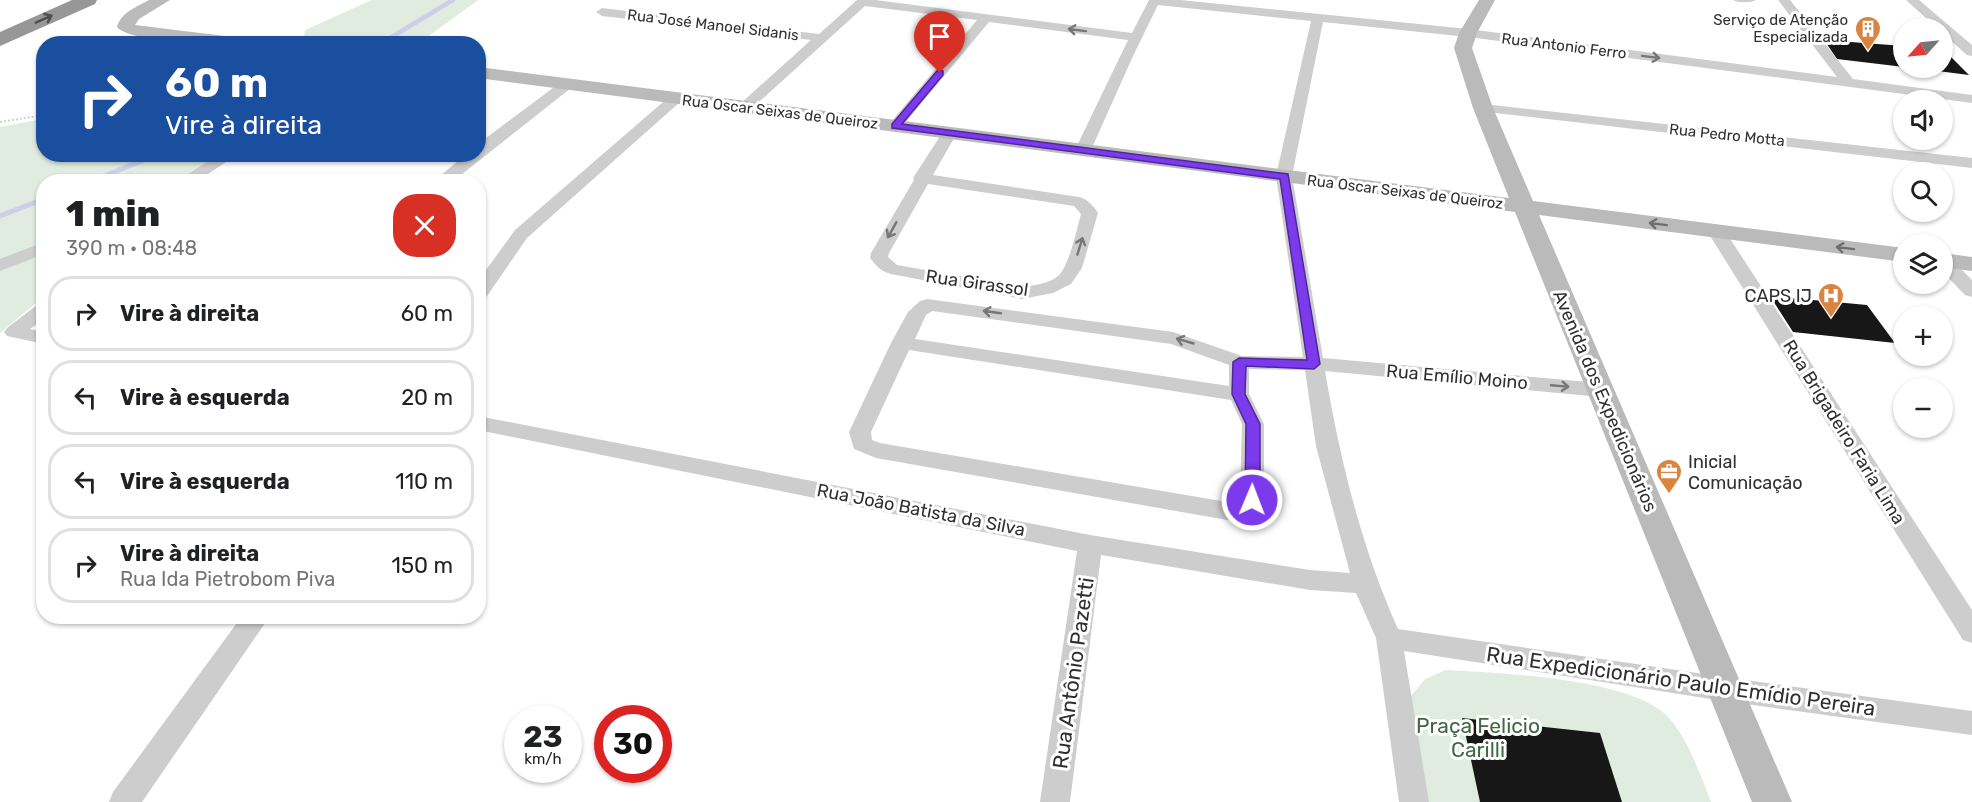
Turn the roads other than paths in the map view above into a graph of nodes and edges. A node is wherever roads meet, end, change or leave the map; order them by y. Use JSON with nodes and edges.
{"nodes":[{"id":1,"x":51,"y":0,"type":"edge"},
{"id":2,"x":88,"y":0,"type":"edge"},
{"id":3,"x":162,"y":0,"type":"edge"},
{"id":4,"x":1155,"y":0,"type":"edge"},
{"id":5,"x":1487,"y":0,"type":"edge"},
{"id":6,"x":1736,"y":0,"type":"edge"},
{"id":7,"x":1753,"y":0,"type":"edge"},
{"id":8,"x":1784,"y":0,"type":"edge"},
{"id":9,"x":1912,"y":0,"type":"edge"},
{"id":10,"x":863,"y":1,"type":"edge"},
{"id":11,"x":602,"y":12,"type":"dead end"},
{"id":12,"x":1318,"y":18,"type":"junction"},
{"id":13,"x":1933,"y":18,"type":"edge"},
{"id":14,"x":985,"y":19,"type":"junction"},
{"id":15,"x":0,"y":22,"type":"edge"},
{"id":16,"x":1953,"y":28,"type":"edge"},
{"id":17,"x":1963,"y":29,"type":"dead end"},
{"id":18,"x":1468,"y":33,"type":"junction"},
{"id":19,"x":1953,"y":35,"type":"edge"},
{"id":20,"x":182,"y":36,"type":"edge"},
{"id":21,"x":1136,"y":37,"type":"junction"},
{"id":22,"x":823,"y":38,"type":"junction"},
{"id":23,"x":0,"y":40,"type":"edge"},
{"id":24,"x":1972,"y":52,"type":"edge"},
{"id":25,"x":486,"y":73,"type":"edge"},
{"id":26,"x":1849,"y":83,"type":"junction"},
{"id":27,"x":566,"y":85,"type":"junction"},
{"id":28,"x":675,"y":99,"type":"junction"},
{"id":29,"x":1972,"y":99,"type":"edge"},
{"id":30,"x":745,"y":107,"type":"junction"},
{"id":31,"x":1483,"y":108,"type":"junction"},
{"id":32,"x":895,"y":126,"type":"junction"},
{"id":33,"x":949,"y":133,"type":"junction"},
{"id":34,"x":486,"y":147,"type":"edge"},
{"id":35,"x":1083,"y":150,"type":"junction"},
{"id":36,"x":218,"y":162,"type":"edge"},
{"id":37,"x":467,"y":162,"type":"edge"},
{"id":38,"x":1972,"y":163,"type":"edge"},
{"id":39,"x":197,"y":174,"type":"edge"},
{"id":40,"x":451,"y":174,"type":"edge"},
{"id":41,"x":1284,"y":176,"type":"junction"},
{"id":42,"x":921,"y":178,"type":"junction"},
{"id":43,"x":1524,"y":207,"type":"junction"},
{"id":44,"x":1716,"y":231,"type":"junction"},
{"id":45,"x":36,"y":250,"type":"edge"},
{"id":46,"x":1893,"y":254,"type":"edge"},
{"id":47,"x":1953,"y":261,"type":"edge"},
{"id":48,"x":1972,"y":264,"type":"edge"},
{"id":49,"x":0,"y":266,"type":"edge"},
{"id":50,"x":1953,"y":271,"type":"edge"},
{"id":51,"x":486,"y":284,"type":"edge"},
{"id":52,"x":1972,"y":291,"type":"edge"},
{"id":53,"x":36,"y":315,"type":"edge"},
{"id":54,"x":36,"y":336,"type":"edge"},
{"id":55,"x":901,"y":343,"type":"junction"},
{"id":56,"x":1239,"y":362,"type":"junction"},
{"id":57,"x":1314,"y":364,"type":"junction"},
{"id":58,"x":1600,"y":390,"type":"junction"},
{"id":59,"x":1239,"y":394,"type":"junction"},
{"id":60,"x":486,"y":425,"type":"edge"},
{"id":61,"x":1090,"y":544,"type":"junction"},
{"id":62,"x":1365,"y":584,"type":"junction"},
{"id":63,"x":251,"y":624,"type":"edge"},
{"id":64,"x":1972,"y":632,"type":"edge"},
{"id":65,"x":1389,"y":638,"type":"junction"},
{"id":66,"x":1725,"y":689,"type":"junction"},
{"id":67,"x":1972,"y":723,"type":"edge"},
{"id":68,"x":124,"y":802,"type":"edge"},
{"id":69,"x":1055,"y":802,"type":"edge"},
{"id":70,"x":1414,"y":802,"type":"edge"},
{"id":71,"x":1772,"y":802,"type":"edge"}],
"edges":[{"from":1,"to":15,"type":"highway"},
{"from":23,"to":2,"type":"highway","one_way":true},
{"from":3,"to":20,"type":"street"},
{"from":4,"to":12,"type":"street","name":"Rua Antonio Ferro"},
{"from":4,"to":21,"type":"street"},
{"from":5,"to":18,"type":"street","name":"Avenida dos Expedicionários"},
{"from":6,"to":7,"type":"lane"},
{"from":8,"to":26,"type":"street"},
{"from":9,"to":13,"type":"street"},
{"from":10,"to":14,"type":"street"},
{"from":10,"to":22,"type":"street"},
{"from":11,"to":22,"type":"street","name":"Rua José Manoel Sidanis"},
{"from":12,"to":18,"type":"street","name":"Rua Antonio Ferro"},
{"from":12,"to":41,"type":"street"},
{"from":21,"to":14,"type":"street","one_way":true},
{"from":14,"to":32,"type":"street"},
{"from":16,"to":17,"type":"street"},
{"from":18,"to":26,"type":"street","name":"Rua Antonio Ferro","one_way":true},
{"from":18,"to":31,"type":"street","name":"Avenida dos Expedicionários"},
{"from":19,"to":24,"type":"street"},
{"from":21,"to":35,"type":"street"},
{"from":22,"to":30,"type":"street"},
{"from":25,"to":27,"type":"street","name":"Rua Oscar Seixas de Queiroz"},
{"from":26,"to":29,"type":"street","name":"Rua Antonio Ferro"},
{"from":27,"to":28,"type":"street","name":"Rua Oscar Seixas de Queiroz"},
{"from":27,"to":34,"type":"street"},
{"from":28,"to":30,"type":"street","name":"Rua Oscar Seixas de Queiroz"},
{"from":28,"to":51,"type":"street"},
{"from":30,"to":32,"type":"street","name":"Rua Oscar Seixas de Queiroz"},
{"from":31,"to":38,"type":"street","name":"Rua Pedro Motta"},
{"from":31,"to":43,"type":"street","name":"Avenida dos Expedicionários"},
{"from":32,"to":33,"type":"street","name":"Rua Oscar Seixas de Queiroz"},
{"from":33,"to":35,"type":"street","name":"Rua Oscar Seixas de Queiroz"},
{"from":33,"to":42,"type":"street","name":"Rua Girassol"},
{"from":35,"to":41,"type":"street","name":"Rua Oscar Seixas de Queiroz"},
{"from":36,"to":39,"type":"street"},
{"from":37,"to":40,"type":"street"},
{"from":41,"to":43,"type":"street","name":"Rua Oscar Seixas de Queiroz"},
{"from":41,"to":57,"type":"street"},
{"from":42,"to":42,"type":"street","name":"Rua Girassol","one_way":true},
{"from":44,"to":43,"type":"street","name":"Rua Oscar Seixas de Queiroz","one_way":true},
{"from":43,"to":58,"type":"street","name":"Avenida dos Expedicionários"},
{"from":46,"to":44,"type":"street","name":"Rua Oscar Seixas de Queiroz","one_way":true},
{"from":44,"to":64,"type":"street","name":"Rua Brigadeiro Faria Lima"},
{"from":45,"to":49,"type":"street"},
{"from":47,"to":48,"type":"street"},
{"from":50,"to":52,"type":"street"},
{"from":53,"to":54,"type":"street"},
{"from":56,"to":55,"type":"street","name":"Rua Emílio Moino","one_way":true},
{"from":55,"to":59,"type":"street"},
{"from":55,"to":59,"type":"street","name":"Rua Emílio Moino"},
{"from":56,"to":57,"type":"street","name":"Rua Emílio Moino"},
{"from":56,"to":59,"type":"street"},
{"from":57,"to":58,"type":"street","name":"Rua Emílio Moino","one_way":true},
{"from":57,"to":62,"type":"street"},
{"from":58,"to":66,"type":"street","name":"Avenida dos Expedicionários"},
{"from":60,"to":61,"type":"street","name":"Rua João Batista da Silva"},
{"from":61,"to":62,"type":"street","name":"Rua João Batista da Silva"},
{"from":61,"to":69,"type":"street","name":"Rua Antônio Pazetti"},
{"from":62,"to":65,"type":"street"},
{"from":63,"to":68,"type":"street"},
{"from":65,"to":66,"type":"street","name":"Rua Expedicionário Paulo Emídio Pereira"},
{"from":65,"to":70,"type":"street"},
{"from":66,"to":67,"type":"street","name":"Rua Expedicionário Paulo Emídio Pereira"},
{"from":66,"to":71,"type":"street","name":"Avenida dos Expedicionários"}]}
